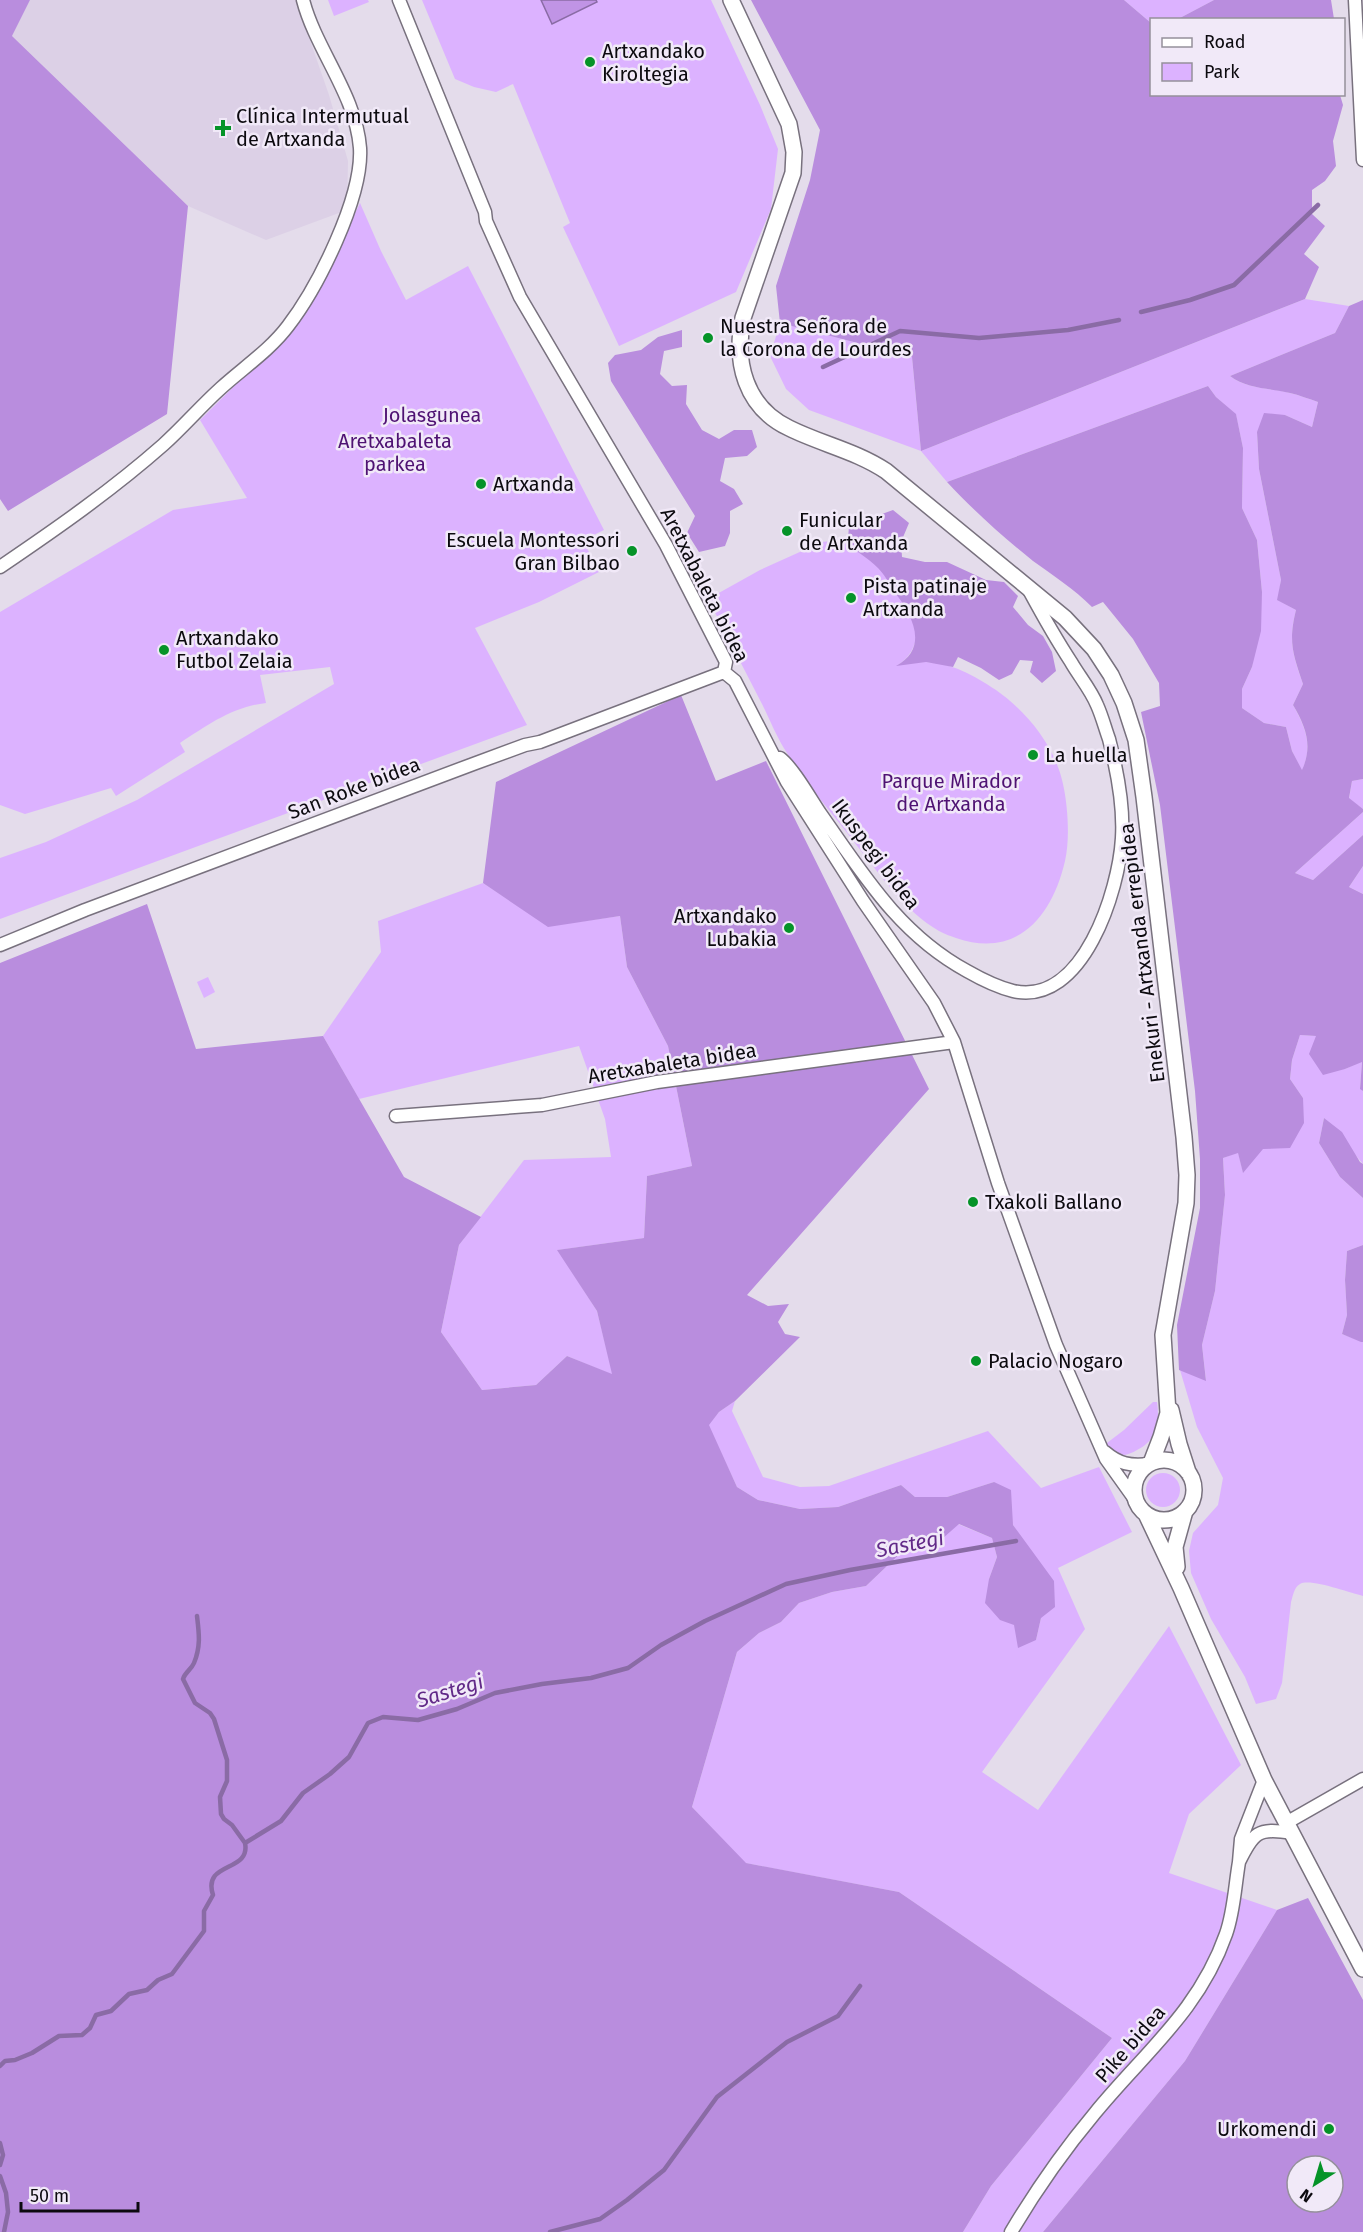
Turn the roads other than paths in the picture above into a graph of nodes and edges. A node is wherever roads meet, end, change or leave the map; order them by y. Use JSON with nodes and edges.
{"nodes":[{"id":1,"x":303,"y":0,"type":"edge"},
{"id":2,"x":399,"y":0,"type":"edge"},
{"id":3,"x":731,"y":0,"type":"edge"},
{"id":4,"x":1355,"y":0,"type":"edge"},
{"id":5,"x":1363,"y":160,"type":"edge"},
{"id":6,"x":0,"y":567,"type":"edge"},
{"id":7,"x":1027,"y":585,"type":"junction"},
{"id":8,"x":723,"y":672,"type":"junction"},
{"id":9,"x":770,"y":751,"type":"junction"},
{"id":10,"x":0,"y":945,"type":"edge"},
{"id":11,"x":954,"y":1042,"type":"junction"},
{"id":12,"x":396,"y":1116,"type":"dead end"},
{"id":13,"x":1168,"y":1404,"type":"junction"},
{"id":14,"x":1098,"y":1444,"type":"junction"},
{"id":15,"x":1150,"y":1463,"type":"junction"},
{"id":16,"x":1188,"y":1472,"type":"junction"},
{"id":17,"x":1136,"y":1501,"type":"junction"},
{"id":18,"x":1185,"y":1511,"type":"junction"},
{"id":19,"x":1146,"y":1514,"type":"junction"},
{"id":20,"x":1181,"y":1588,"type":"junction"},
{"id":21,"x":1363,"y":1779,"type":"edge"},
{"id":22,"x":1264,"y":1780,"type":"junction"},
{"id":23,"x":1288,"y":1828,"type":"junction"},
{"id":24,"x":1239,"y":1862,"type":"junction"},
{"id":25,"x":1363,"y":1969,"type":"edge"},
{"id":26,"x":1011,"y":2232,"type":"edge"}],
"edges":[{"from":1,"to":6,"type":"street"},
{"from":2,"to":8,"type":"street","name":"Aretxabaleta bidea"},
{"from":3,"to":7,"type":"street","name":"Enekuri - Artxanda errepidea"},
{"from":4,"to":5,"type":"street"},
{"from":7,"to":9,"type":"street","name":"Ikuspegi bidea"},
{"from":7,"to":13,"type":"street","name":"Enekuri - Artxanda errepidea"},
{"from":8,"to":9,"type":"street","name":"Aretxabaleta bidea"},
{"from":8,"to":10,"type":"street","name":"San Roke bidea"},
{"from":9,"to":11,"type":"street","name":"Aretxabaleta bidea"},
{"from":11,"to":12,"type":"street","name":"Aretxabaleta bidea"},
{"from":11,"to":14,"type":"street","name":"Aretxabaleta bidea"},
{"from":13,"to":15,"type":"street","name":"Enekuri - Artxanda errepidea"},
{"from":13,"to":16,"type":"street"},
{"from":14,"to":15,"type":"street","name":"Aretxabaleta bidea"},
{"from":14,"to":17,"type":"street","name":"Aretxabaleta bidea"},
{"from":15,"to":16,"type":"street"},
{"from":15,"to":17,"type":"street"},
{"from":16,"to":18,"type":"street"},
{"from":17,"to":19,"type":"street"},
{"from":18,"to":19,"type":"street"},
{"from":18,"to":20,"type":"street"},
{"from":19,"to":20,"type":"street"},
{"from":20,"to":22,"type":"street"},
{"from":21,"to":23,"type":"street"},
{"from":22,"to":23,"type":"street"},
{"from":22,"to":24,"type":"street","name":"Pike bidea"},
{"from":23,"to":24,"type":"street","name":"Pike bidea"},
{"from":23,"to":25,"type":"street"},
{"from":24,"to":26,"type":"street","name":"Pike bidea"}]}
